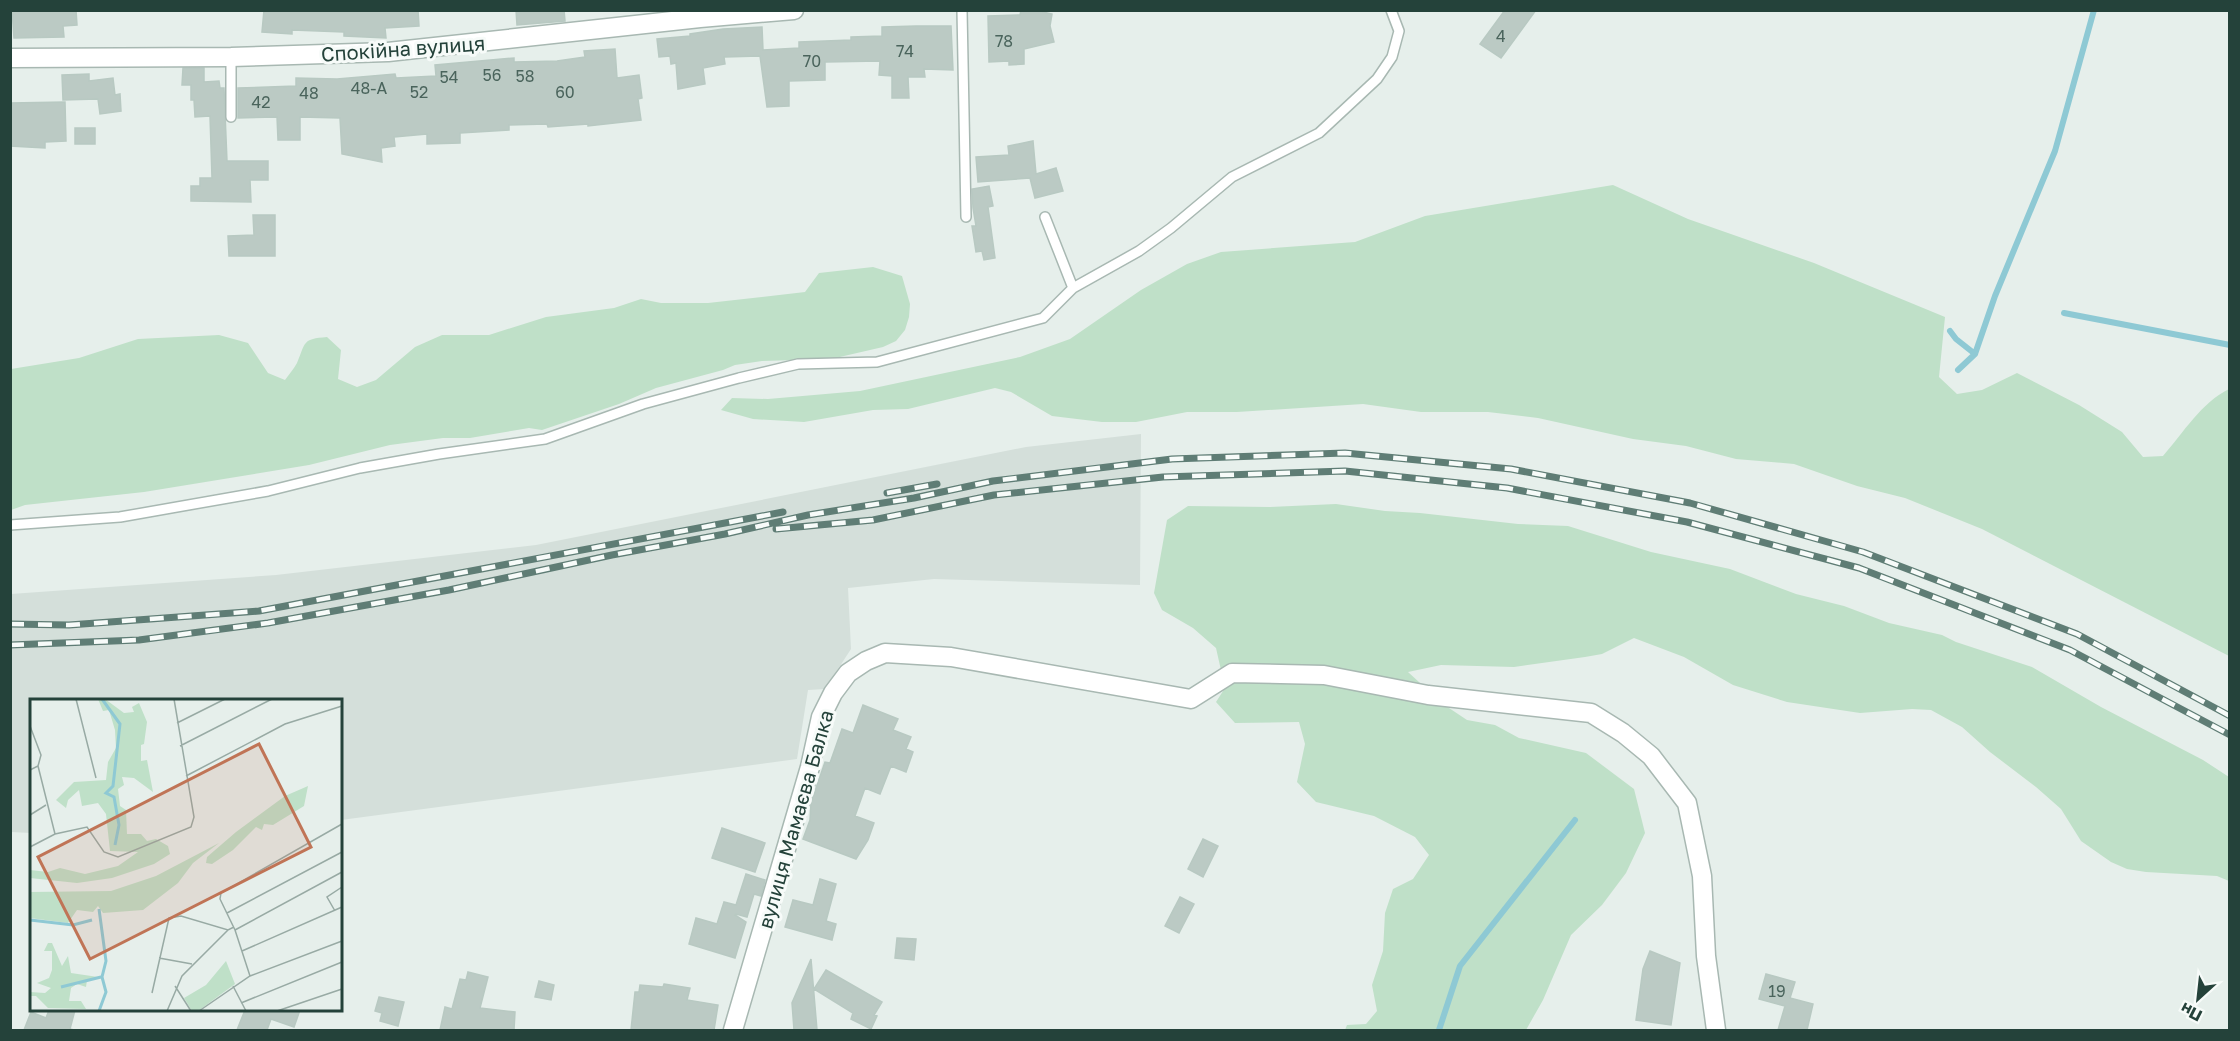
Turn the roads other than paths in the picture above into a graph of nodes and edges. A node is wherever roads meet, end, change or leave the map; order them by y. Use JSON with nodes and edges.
{"nodes":[{"id":1,"x":795,"y":10,"type":"edge"},
{"id":2,"x":963,"y":10,"type":"edge"},
{"id":3,"x":1391,"y":10,"type":"edge"},
{"id":4,"x":231,"y":57,"type":"junction"},
{"id":5,"x":10,"y":58,"type":"edge"},
{"id":6,"x":231,"y":117,"type":"dead end"},
{"id":7,"x":966,"y":217,"type":"dead end"},
{"id":8,"x":1045,"y":217,"type":"dead end"},
{"id":9,"x":1073,"y":288,"type":"junction"},
{"id":10,"x":10,"y":525,"type":"edge"},
{"id":11,"x":733,"y":1030,"type":"edge"},
{"id":12,"x":1716,"y":1030,"type":"edge"}],
"edges":[{"from":1,"to":4,"type":"street","name":"Спокійна вулиця"},
{"from":2,"to":7,"type":"lane"},
{"from":3,"to":9,"type":"lane"},
{"from":4,"to":5,"type":"street","name":"Спокійна вулиця"},
{"from":4,"to":6,"type":"lane"},
{"from":8,"to":9,"type":"lane"},
{"from":9,"to":10,"type":"lane"},
{"from":11,"to":12,"type":"street","name":"вулиця Мамаєва Балка"}]}
